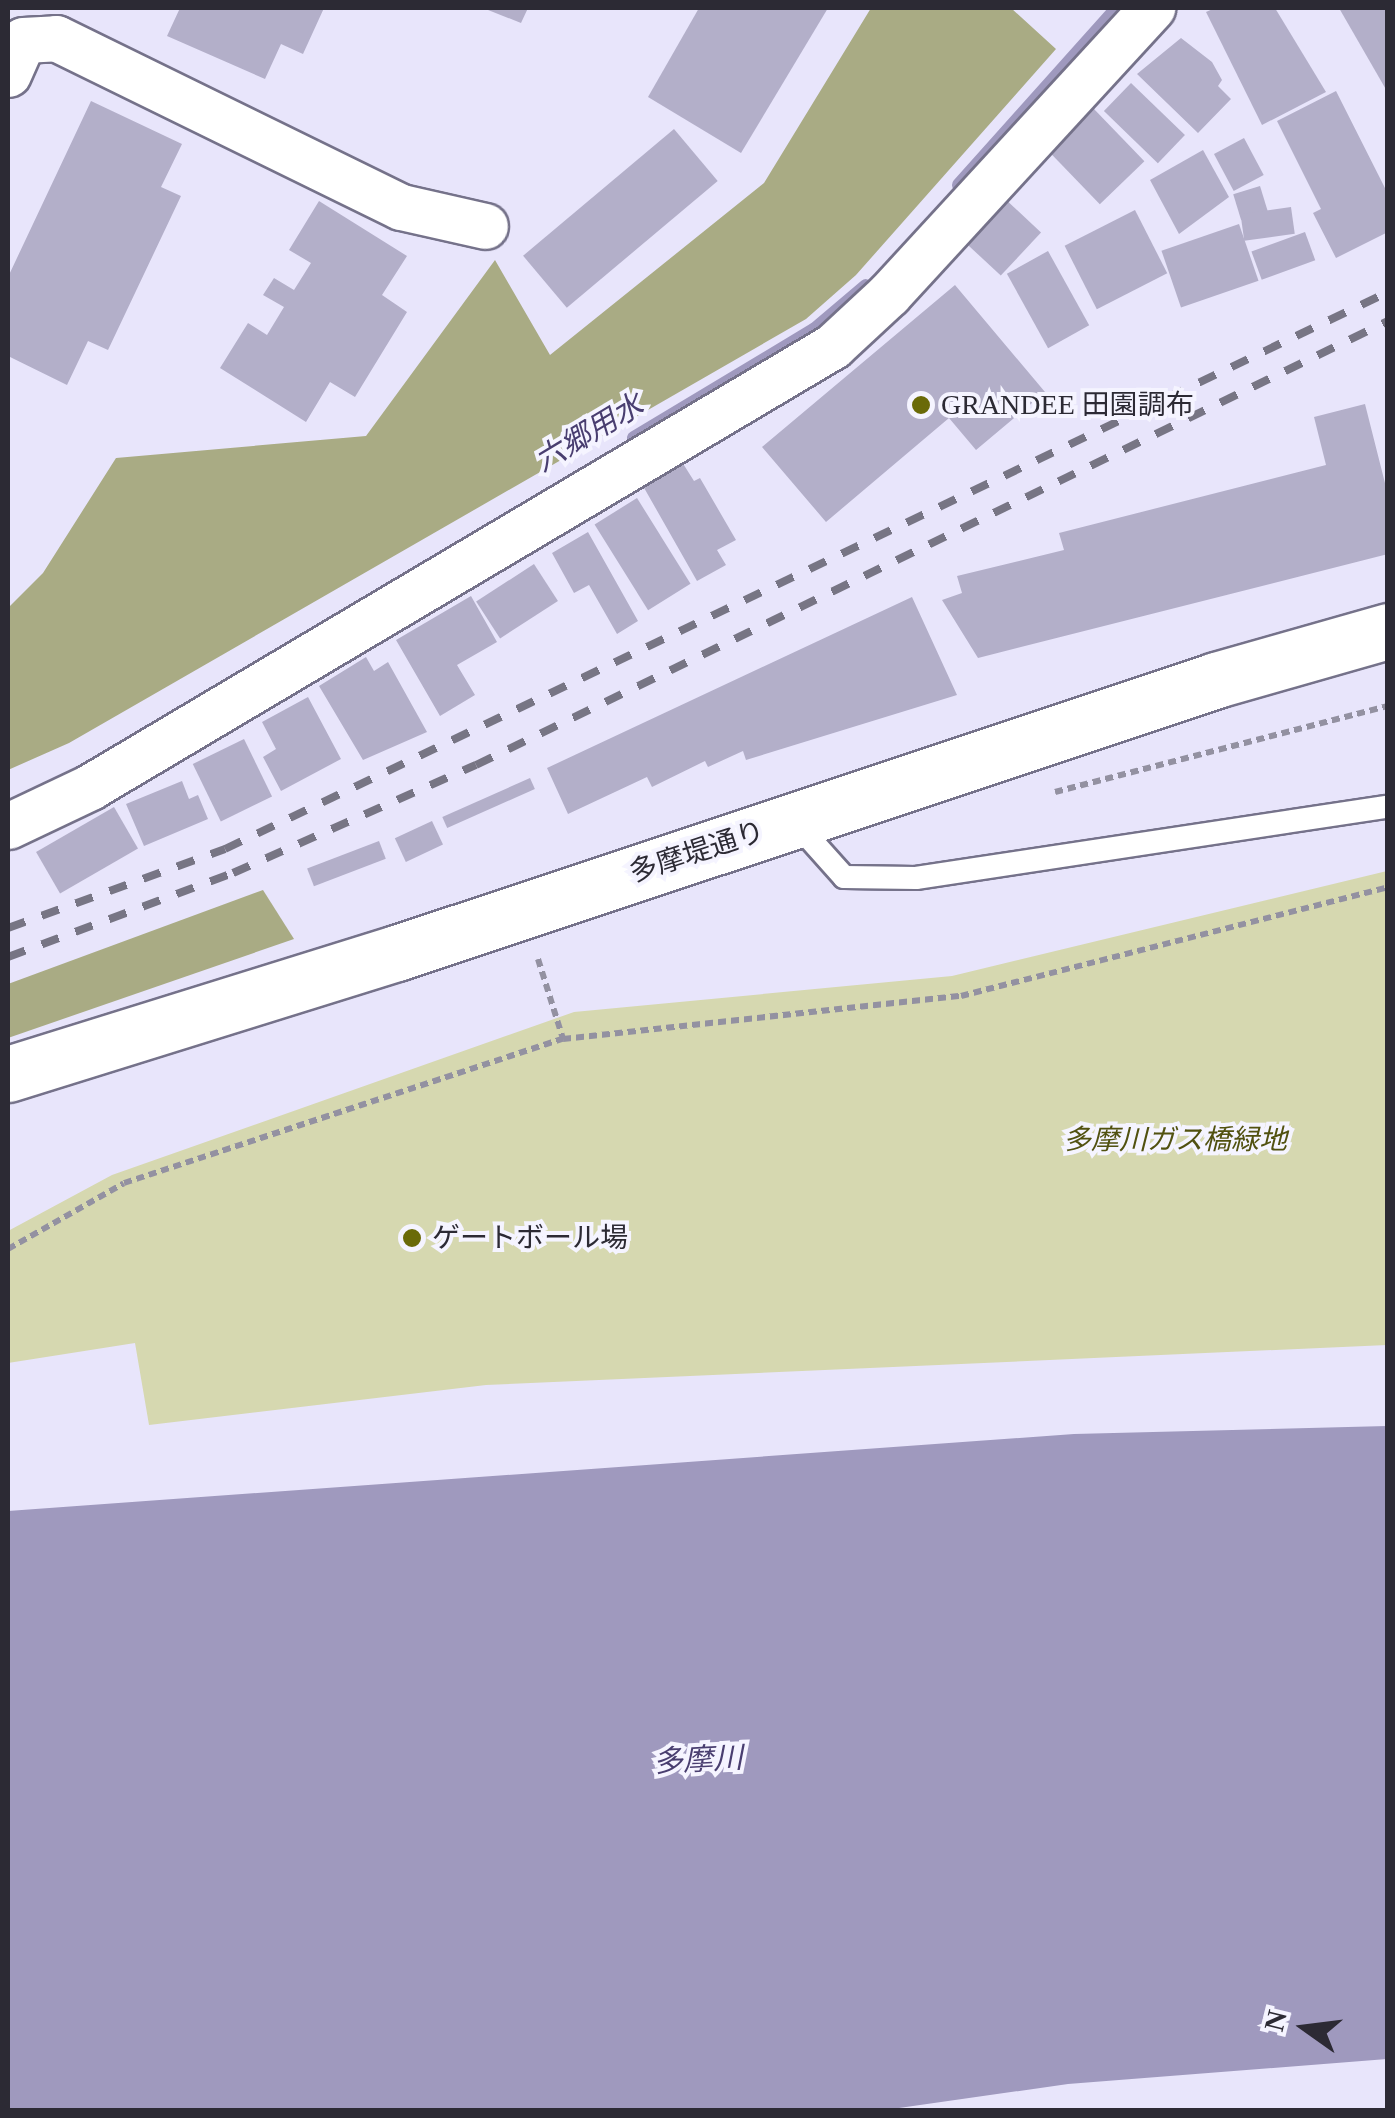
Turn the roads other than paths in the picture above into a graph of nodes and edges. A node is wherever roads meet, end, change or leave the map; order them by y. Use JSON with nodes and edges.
{"nodes":[{"id":1,"x":1152,"y":8,"type":"edge"},
{"id":2,"x":64,"y":23,"type":"edge"},
{"id":3,"x":8,"y":74,"type":"edge"},
{"id":4,"x":485,"y":226,"type":"dead end"},
{"id":5,"x":1388,"y":632,"type":"edge"},
{"id":6,"x":1388,"y":807,"type":"edge"},
{"id":7,"x":794,"y":821,"type":"junction"},
{"id":8,"x":8,"y":826,"type":"edge"},
{"id":9,"x":8,"y":1074,"type":"edge"}],
"edges":[{"from":1,"to":8,"type":"street"},
{"from":2,"to":3,"type":"street"},
{"from":2,"to":4,"type":"street"},
{"from":5,"to":7,"type":"main road","name":"多摩堤通り"},
{"from":6,"to":7,"type":"lane"},
{"from":7,"to":9,"type":"main road","name":"多摩堤通り"}]}
